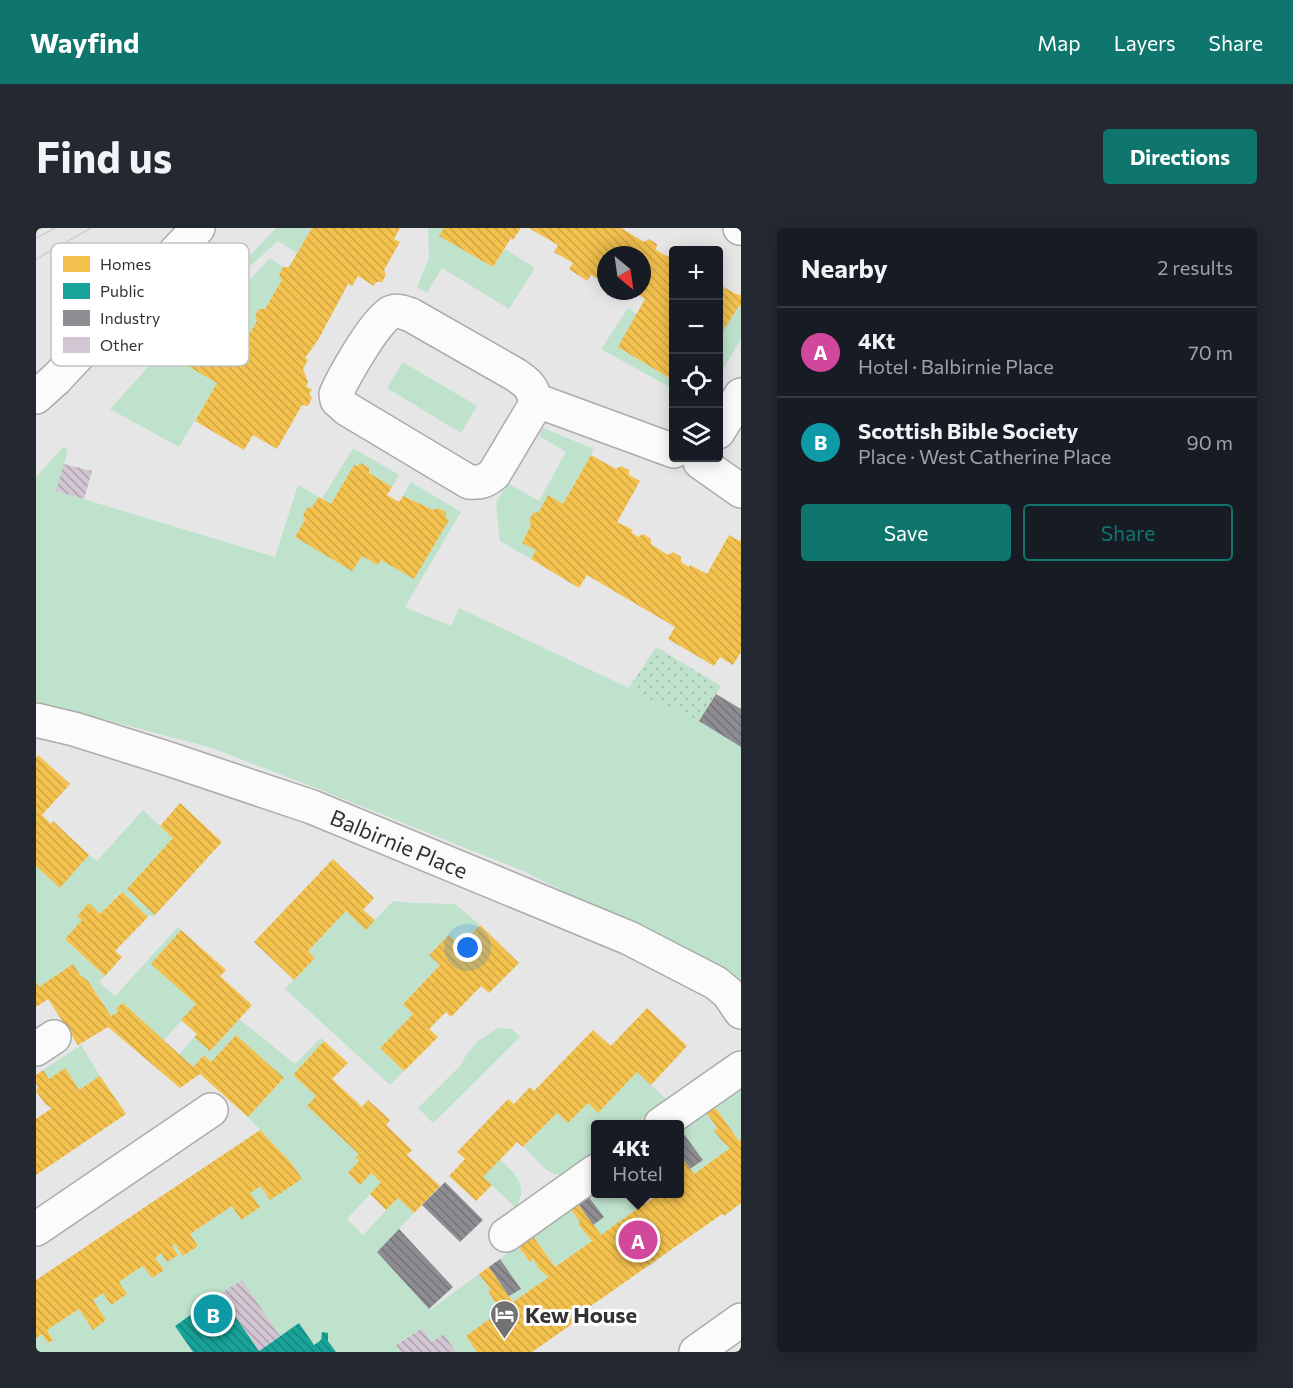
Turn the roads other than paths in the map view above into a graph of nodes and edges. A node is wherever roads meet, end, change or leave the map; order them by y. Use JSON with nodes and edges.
{"nodes":[{"id":1,"x":198,"y":228,"type":"edge"},
{"id":2,"x":184,"y":243,"type":"edge"},
{"id":3,"x":68,"y":366,"type":"edge"},
{"id":4,"x":741,"y":395,"type":"edge"},
{"id":5,"x":36,"y":397,"type":"edge"},
{"id":6,"x":535,"y":400,"type":"junction"},
{"id":7,"x":723,"y":424,"type":"edge"},
{"id":8,"x":669,"y":449,"type":"edge"},
{"id":9,"x":699,"y":462,"type":"edge"},
{"id":10,"x":741,"y":491,"type":"edge"},
{"id":11,"x":36,"y":720,"type":"edge"},
{"id":12,"x":741,"y":1012,"type":"edge"},
{"id":13,"x":741,"y":1068,"type":"edge"},
{"id":14,"x":210,"y":1110,"type":"dead end"},
{"id":15,"x":669,"y":1120,"type":"edge"},
{"id":16,"x":591,"y":1175,"type":"edge"},
{"id":17,"x":36,"y":1228,"type":"edge"},
{"id":18,"x":506,"y":1235,"type":"dead end"},
{"id":19,"x":741,"y":1320,"type":"edge"},
{"id":20,"x":696,"y":1352,"type":"edge"}],
"edges":[{"from":1,"to":2,"type":"street"},
{"from":3,"to":5,"type":"street"},
{"from":4,"to":7,"type":"street"},
{"from":6,"to":6,"type":"street"},
{"from":6,"to":8,"type":"street"},
{"from":9,"to":10,"type":"street"},
{"from":11,"to":12,"type":"street","name":"Balbirnie Place"},
{"from":13,"to":15,"type":"street"},
{"from":14,"to":17,"type":"street"},
{"from":16,"to":18,"type":"street"},
{"from":19,"to":20,"type":"street"}]}
